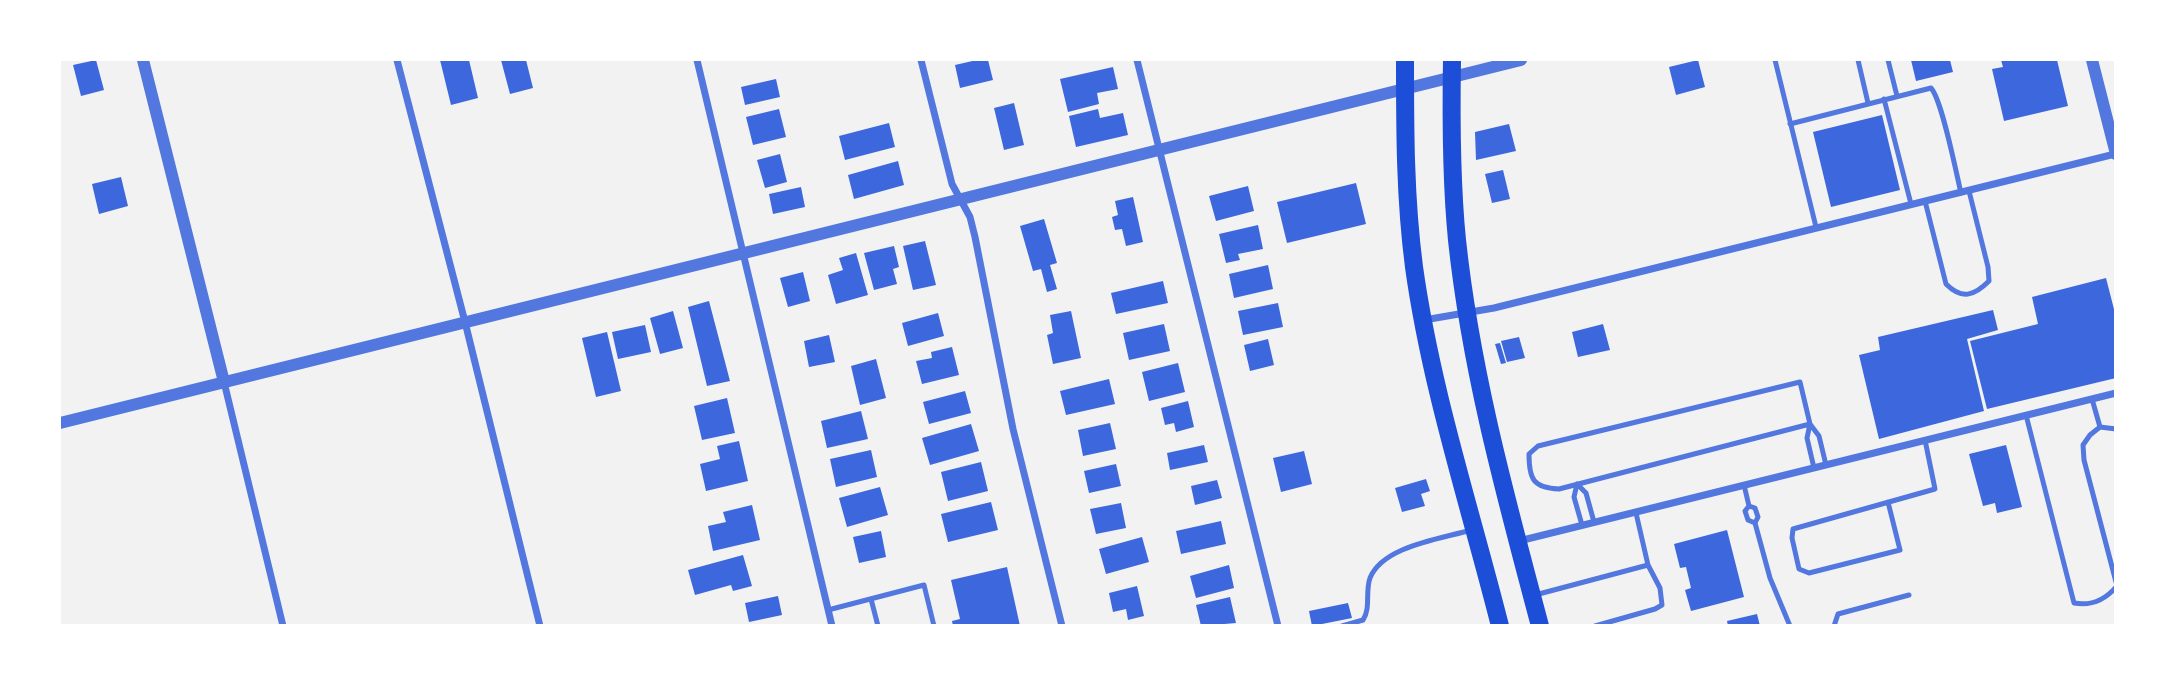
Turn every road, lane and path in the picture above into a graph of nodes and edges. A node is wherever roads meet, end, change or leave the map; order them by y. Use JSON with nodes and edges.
{"nodes":[{"id":1,"x":143,"y":60,"type":"edge"},
{"id":2,"x":397,"y":60,"type":"edge"},
{"id":3,"x":697,"y":60,"type":"edge"},
{"id":4,"x":920,"y":60,"type":"edge"},
{"id":5,"x":1137,"y":60,"type":"edge"},
{"id":6,"x":1405,"y":60,"type":"edge"},
{"id":7,"x":1452,"y":60,"type":"edge"},
{"id":8,"x":1521,"y":60,"type":"edge"},
{"id":9,"x":1775,"y":60,"type":"edge"},
{"id":10,"x":1857,"y":60,"type":"edge"},
{"id":11,"x":1888,"y":60,"type":"edge"},
{"id":12,"x":2092,"y":60,"type":"edge"},
{"id":13,"x":1452,"y":78,"type":"junction"},
{"id":14,"x":1405,"y":90,"type":"junction"},
{"id":15,"x":1897,"y":96,"type":"junction"},
{"id":16,"x":1884,"y":99,"type":"junction"},
{"id":17,"x":1868,"y":103,"type":"junction"},
{"id":18,"x":1790,"y":124,"type":"junction"},
{"id":19,"x":1160,"y":149,"type":"junction"},
{"id":20,"x":2115,"y":154,"type":"edge"},
{"id":21,"x":1965,"y":192,"type":"junction"},
{"id":22,"x":960,"y":198,"type":"junction"},
{"id":23,"x":1925,"y":201,"type":"junction"},
{"id":24,"x":1911,"y":204,"type":"junction"},
{"id":25,"x":1816,"y":227,"type":"junction"},
{"id":26,"x":743,"y":253,"type":"junction"},
{"id":27,"x":1466,"y":312,"type":"junction"},
{"id":28,"x":1424,"y":320,"type":"junction"},
{"id":29,"x":466,"y":322,"type":"junction"},
{"id":30,"x":224,"y":382,"type":"junction"},
{"id":31,"x":2116,"y":393,"type":"edge"},
{"id":32,"x":2092,"y":399,"type":"junction"},
{"id":33,"x":2026,"y":415,"type":"junction"},
{"id":34,"x":60,"y":423,"type":"edge"},
{"id":35,"x":1810,"y":425,"type":"junction"},
{"id":36,"x":2100,"y":427,"type":"junction"},
{"id":37,"x":2116,"y":429,"type":"edge"},
{"id":38,"x":1925,"y":440,"type":"junction"},
{"id":39,"x":1826,"y":465,"type":"junction"},
{"id":40,"x":1814,"y":468,"type":"junction"},
{"id":41,"x":1577,"y":485,"type":"junction"},
{"id":42,"x":1744,"y":485,"type":"junction"},
{"id":43,"x":1888,"y":502,"type":"junction"},
{"id":44,"x":1636,"y":513,"type":"junction"},
{"id":45,"x":1594,"y":522,"type":"junction"},
{"id":46,"x":1582,"y":525,"type":"junction"},
{"id":47,"x":1475,"y":529,"type":"junction"},
{"id":48,"x":1518,"y":541,"type":"junction"},
{"id":49,"x":1648,"y":565,"type":"junction"},
{"id":50,"x":2116,"y":585,"type":"edge"},
{"id":51,"x":1909,"y":595,"type":"dead end"},
{"id":52,"x":1532,"y":596,"type":"junction"},
{"id":53,"x":871,"y":599,"type":"junction"},
{"id":54,"x":828,"y":610,"type":"junction"},
{"id":55,"x":283,"y":625,"type":"edge"},
{"id":56,"x":540,"y":625,"type":"edge"},
{"id":57,"x":832,"y":625,"type":"edge"},
{"id":58,"x":878,"y":625,"type":"edge"},
{"id":59,"x":934,"y":625,"type":"edge"},
{"id":60,"x":1062,"y":625,"type":"edge"},
{"id":61,"x":1278,"y":625,"type":"edge"},
{"id":62,"x":1342,"y":625,"type":"edge"},
{"id":63,"x":1500,"y":625,"type":"edge"},
{"id":64,"x":1540,"y":625,"type":"edge"},
{"id":65,"x":1595,"y":625,"type":"edge"},
{"id":66,"x":1790,"y":625,"type":"edge"},
{"id":67,"x":1834,"y":625,"type":"edge"}],
"edges":[{"from":1,"to":30,"type":"street"},
{"from":2,"to":29,"type":"street"},
{"from":3,"to":26,"type":"street"},
{"from":4,"to":22,"type":"street"},
{"from":5,"to":19,"type":"street"},
{"from":6,"to":14,"type":"main road"},
{"from":7,"to":13,"type":"main road"},
{"from":8,"to":13,"type":"street"},
{"from":9,"to":18,"type":"lane"},
{"from":10,"to":17,"type":"lane"},
{"from":11,"to":15,"type":"lane"},
{"from":12,"to":20,"type":"street"},
{"from":13,"to":14,"type":"street"},
{"from":13,"to":27,"type":"main road"},
{"from":14,"to":19,"type":"street"},
{"from":14,"to":28,"type":"main road"},
{"from":15,"to":16,"type":"lane"},
{"from":15,"to":21,"type":"lane"},
{"from":16,"to":17,"type":"lane"},
{"from":16,"to":24,"type":"lane"},
{"from":17,"to":18,"type":"lane"},
{"from":18,"to":25,"type":"lane"},
{"from":19,"to":22,"type":"street"},
{"from":19,"to":61,"type":"street"},
{"from":20,"to":21,"type":"street"},
{"from":21,"to":23,"type":"street"},
{"from":21,"to":23,"type":"lane"},
{"from":22,"to":26,"type":"street"},
{"from":22,"to":60,"type":"street"},
{"from":23,"to":24,"type":"street"},
{"from":24,"to":25,"type":"street"},
{"from":25,"to":27,"type":"street"},
{"from":26,"to":29,"type":"street"},
{"from":26,"to":54,"type":"street"},
{"from":27,"to":28,"type":"street"},
{"from":27,"to":48,"type":"main road"},
{"from":28,"to":47,"type":"main road"},
{"from":29,"to":30,"type":"street"},
{"from":29,"to":56,"type":"street"},
{"from":30,"to":34,"type":"street"},
{"from":30,"to":55,"type":"street"},
{"from":31,"to":32,"type":"street"},
{"from":32,"to":33,"type":"street"},
{"from":32,"to":36,"type":"lane"},
{"from":33,"to":38,"type":"street"},
{"from":33,"to":50,"type":"lane"},
{"from":35,"to":39,"type":"lane"},
{"from":35,"to":40,"type":"lane"},
{"from":35,"to":41,"type":"lane"},
{"from":35,"to":41,"type":"lane"},
{"from":36,"to":37,"type":"lane"},
{"from":36,"to":50,"type":"lane"},
{"from":38,"to":39,"type":"street"},
{"from":38,"to":43,"type":"lane"},
{"from":39,"to":40,"type":"street"},
{"from":40,"to":42,"type":"street"},
{"from":41,"to":45,"type":"lane"},
{"from":41,"to":46,"type":"lane"},
{"from":42,"to":44,"type":"street"},
{"from":42,"to":66,"type":"lane"},
{"from":43,"to":43,"type":"lane"},
{"from":44,"to":45,"type":"street"},
{"from":44,"to":49,"type":"lane"},
{"from":45,"to":46,"type":"street"},
{"from":46,"to":48,"type":"street"},
{"from":47,"to":62,"type":"lane"},
{"from":47,"to":63,"type":"main road"},
{"from":48,"to":52,"type":"main road"},
{"from":49,"to":52,"type":"lane"},
{"from":49,"to":65,"type":"lane"},
{"from":51,"to":67,"type":"lane"},
{"from":52,"to":64,"type":"main road"},
{"from":53,"to":54,"type":"lane"},
{"from":53,"to":58,"type":"lane"},
{"from":53,"to":59,"type":"lane"},
{"from":54,"to":57,"type":"street"}]}
